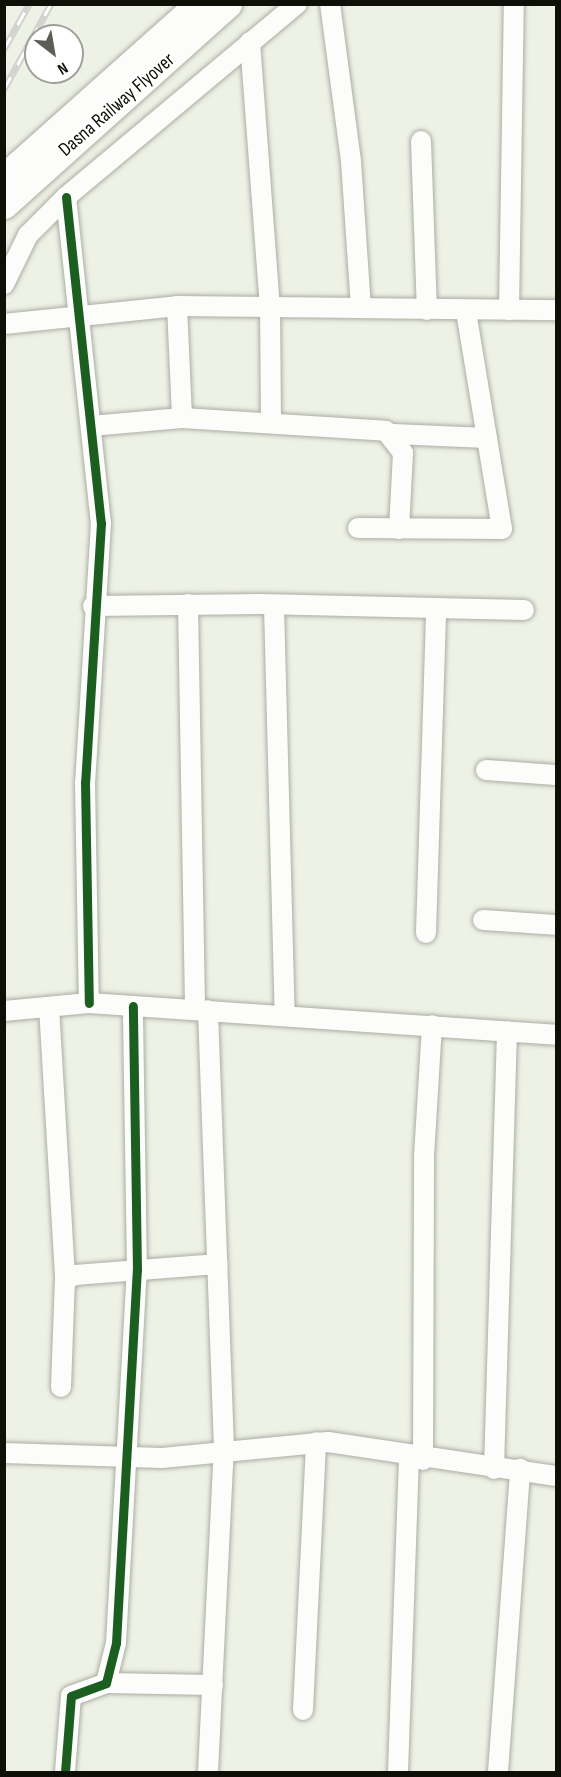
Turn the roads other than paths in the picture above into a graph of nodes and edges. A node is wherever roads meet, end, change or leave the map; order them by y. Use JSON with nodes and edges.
{"nodes":[{"id":1,"x":198,"y":4,"type":"edge"},
{"id":2,"x":228,"y":4,"type":"edge"},
{"id":3,"x":297,"y":4,"type":"edge"},
{"id":4,"x":330,"y":4,"type":"edge"},
{"id":5,"x":514,"y":4,"type":"edge"},
{"id":6,"x":250,"y":42,"type":"junction"},
{"id":7,"x":421,"y":141,"type":"dead end"},
{"id":8,"x":4,"y":177,"type":"edge"},
{"id":9,"x":66,"y":197,"type":"junction"},
{"id":10,"x":4,"y":205,"type":"edge"},
{"id":11,"x":4,"y":284,"type":"edge"},
{"id":12,"x":177,"y":306,"type":"junction"},
{"id":13,"x":270,"y":306,"type":"junction"},
{"id":14,"x":362,"y":308,"type":"junction"},
{"id":15,"x":427,"y":310,"type":"junction"},
{"id":16,"x":509,"y":310,"type":"junction"},
{"id":17,"x":556,"y":310,"type":"edge"},
{"id":18,"x":466,"y":311,"type":"junction"},
{"id":19,"x":80,"y":314,"type":"junction"},
{"id":20,"x":4,"y":324,"type":"edge"},
{"id":21,"x":182,"y":418,"type":"junction"},
{"id":22,"x":271,"y":422,"type":"junction"},
{"id":23,"x":91,"y":426,"type":"junction"},
{"id":24,"x":393,"y":434,"type":"junction"},
{"id":25,"x":487,"y":438,"type":"junction"},
{"id":26,"x":358,"y":528,"type":"dead end"},
{"id":27,"x":399,"y":529,"type":"junction"},
{"id":28,"x":188,"y":604,"type":"junction"},
{"id":29,"x":93,"y":606,"type":"junction"},
{"id":30,"x":274,"y":606,"type":"junction"},
{"id":31,"x":436,"y":608,"type":"junction"},
{"id":32,"x":524,"y":610,"type":"dead end"},
{"id":33,"x":486,"y":770,"type":"dead end"},
{"id":34,"x":556,"y":775,"type":"edge"},
{"id":35,"x":483,"y":920,"type":"dead end"},
{"id":36,"x":556,"y":925,"type":"edge"},
{"id":37,"x":426,"y":933,"type":"dead end"},
{"id":38,"x":89,"y":1003,"type":"junction"},
{"id":39,"x":134,"y":1006,"type":"junction"},
{"id":40,"x":49,"y":1007,"type":"junction"},
{"id":41,"x":202,"y":1010,"type":"junction"},
{"id":42,"x":4,"y":1011,"type":"edge"},
{"id":43,"x":285,"y":1014,"type":"junction"},
{"id":44,"x":432,"y":1025,"type":"junction"},
{"id":45,"x":507,"y":1031,"type":"junction"},
{"id":46,"x":556,"y":1035,"type":"edge"},
{"id":47,"x":218,"y":1264,"type":"junction"},
{"id":48,"x":137,"y":1270,"type":"junction"},
{"id":49,"x":65,"y":1280,"type":"junction"},
{"id":50,"x":61,"y":1387,"type":"dead end"},
{"id":51,"x":316,"y":1442,"type":"junction"},
{"id":52,"x":224,"y":1448,"type":"junction"},
{"id":53,"x":4,"y":1453,"type":"edge"},
{"id":54,"x":129,"y":1457,"type":"junction"},
{"id":55,"x":416,"y":1459,"type":"junction"},
{"id":56,"x":494,"y":1469,"type":"junction"},
{"id":57,"x":520,"y":1470,"type":"junction"},
{"id":58,"x":556,"y":1476,"type":"edge"},
{"id":59,"x":106,"y":1683,"type":"junction"},
{"id":60,"x":213,"y":1685,"type":"junction"},
{"id":61,"x":303,"y":1710,"type":"dead end"},
{"id":62,"x":65,"y":1773,"type":"edge"},
{"id":63,"x":208,"y":1773,"type":"edge"},
{"id":64,"x":398,"y":1773,"type":"edge"},
{"id":65,"x":498,"y":1773,"type":"edge"}],
"edges":[{"from":1,"to":8,"type":"main road","name":"Dasna Railway Flyover"},
{"from":2,"to":10,"type":"main road","name":"Dasna Railway Flyover"},
{"from":3,"to":6,"type":"street"},
{"from":4,"to":14,"type":"street"},
{"from":5,"to":16,"type":"street"},
{"from":6,"to":9,"type":"street"},
{"from":6,"to":13,"type":"street"},
{"from":7,"to":15,"type":"street"},
{"from":9,"to":11,"type":"street"},
{"from":9,"to":19,"type":"street"},
{"from":12,"to":13,"type":"street"},
{"from":12,"to":19,"type":"street"},
{"from":12,"to":21,"type":"street"},
{"from":13,"to":14,"type":"street"},
{"from":13,"to":22,"type":"street"},
{"from":14,"to":15,"type":"street"},
{"from":15,"to":18,"type":"street"},
{"from":16,"to":17,"type":"street"},
{"from":16,"to":18,"type":"street"},
{"from":18,"to":25,"type":"street"},
{"from":19,"to":20,"type":"street"},
{"from":19,"to":23,"type":"street"},
{"from":21,"to":22,"type":"street"},
{"from":21,"to":23,"type":"street"},
{"from":22,"to":24,"type":"street"},
{"from":23,"to":29,"type":"street"},
{"from":24,"to":25,"type":"street"},
{"from":24,"to":27,"type":"street"},
{"from":25,"to":27,"type":"street"},
{"from":26,"to":27,"type":"street"},
{"from":28,"to":29,"type":"street"},
{"from":28,"to":30,"type":"street"},
{"from":28,"to":41,"type":"street"},
{"from":29,"to":38,"type":"street"},
{"from":30,"to":31,"type":"street"},
{"from":30,"to":43,"type":"street"},
{"from":31,"to":32,"type":"street"},
{"from":31,"to":37,"type":"street"},
{"from":33,"to":34,"type":"street"},
{"from":35,"to":36,"type":"street"},
{"from":38,"to":39,"type":"street"},
{"from":38,"to":40,"type":"street"},
{"from":39,"to":41,"type":"street"},
{"from":39,"to":48,"type":"street"},
{"from":40,"to":42,"type":"street"},
{"from":40,"to":49,"type":"street"},
{"from":41,"to":43,"type":"street"},
{"from":41,"to":47,"type":"street"},
{"from":43,"to":44,"type":"street"},
{"from":44,"to":45,"type":"street"},
{"from":44,"to":55,"type":"street"},
{"from":45,"to":46,"type":"street"},
{"from":45,"to":56,"type":"street"},
{"from":47,"to":48,"type":"street"},
{"from":47,"to":52,"type":"street"},
{"from":48,"to":49,"type":"street"},
{"from":48,"to":54,"type":"street"},
{"from":49,"to":50,"type":"street"},
{"from":51,"to":52,"type":"street"},
{"from":51,"to":55,"type":"street"},
{"from":51,"to":61,"type":"street"},
{"from":52,"to":54,"type":"street"},
{"from":52,"to":60,"type":"street"},
{"from":53,"to":54,"type":"street"},
{"from":54,"to":59,"type":"street"},
{"from":55,"to":56,"type":"street"},
{"from":55,"to":64,"type":"street"},
{"from":56,"to":57,"type":"street"},
{"from":57,"to":58,"type":"street"},
{"from":57,"to":65,"type":"street"},
{"from":59,"to":60,"type":"street"},
{"from":59,"to":62,"type":"street"},
{"from":60,"to":63,"type":"street"}]}
